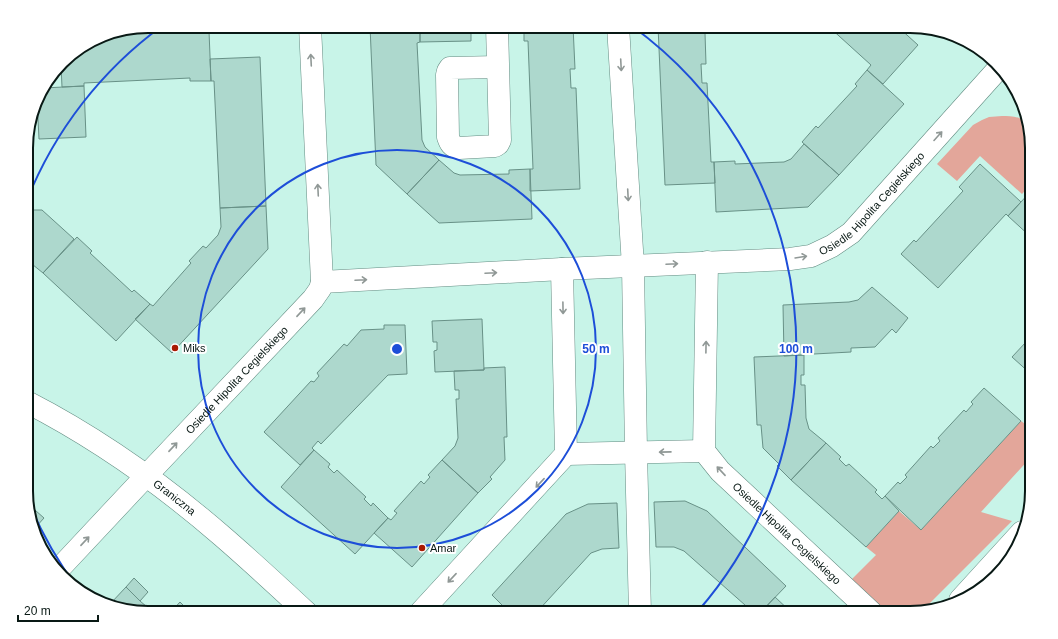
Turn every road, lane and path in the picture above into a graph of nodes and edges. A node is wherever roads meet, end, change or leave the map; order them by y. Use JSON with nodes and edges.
{"nodes":[{"id":1,"x":310,"y":33,"type":"edge"},
{"id":2,"x":497,"y":33,"type":"edge"},
{"id":3,"x":618,"y":33,"type":"edge"},
{"id":4,"x":498,"y":67,"type":"dead end"},
{"id":5,"x":995,"y":71,"type":"edge"},
{"id":6,"x":707,"y":262,"type":"junction"},
{"id":7,"x":633,"y":266,"type":"junction"},
{"id":8,"x":562,"y":269,"type":"junction"},
{"id":9,"x":322,"y":282,"type":"junction"},
{"id":10,"x":33,"y":405,"type":"edge"},
{"id":11,"x":704,"y":451,"type":"junction"},
{"id":12,"x":636,"y":452,"type":"junction"},
{"id":13,"x":566,"y":454,"type":"junction"},
{"id":14,"x":146,"y":476,"type":"junction"},
{"id":15,"x":1013,"y":542,"type":"edge"},
{"id":16,"x":62,"y":566,"type":"edge"},
{"id":17,"x":970,"y":589,"type":"edge"},
{"id":18,"x":299,"y":606,"type":"edge"},
{"id":19,"x":426,"y":606,"type":"edge"},
{"id":20,"x":640,"y":606,"type":"edge"},
{"id":21,"x":865,"y":606,"type":"edge"}],
"edges":[{"from":9,"to":1,"type":"street","one_way":true},
{"from":2,"to":4,"type":"street"},
{"from":3,"to":7,"type":"street","one_way":true},
{"from":6,"to":5,"type":"street","name":"Osiedle Hipolita Cegielskiego","one_way":true},
{"from":7,"to":6,"type":"street","name":"Osiedle Hipolita Cegielskiego","one_way":true},
{"from":11,"to":6,"type":"street","one_way":true},
{"from":7,"to":8,"type":"street","name":"Osiedle Hipolita Cegielskiego"},
{"from":7,"to":12,"type":"street"},
{"from":9,"to":8,"type":"street","name":"Osiedle Hipolita Cegielskiego","one_way":true},
{"from":8,"to":13,"type":"street","one_way":true},
{"from":14,"to":9,"type":"street","name":"Osiedle Hipolita Cegielskiego","one_way":true},
{"from":10,"to":14,"type":"street","name":"Graniczna"},
{"from":11,"to":12,"type":"street","one_way":true},
{"from":21,"to":11,"type":"street","name":"Osiedle Hipolita Cegielskiego","one_way":true},
{"from":12,"to":13,"type":"street"},
{"from":12,"to":20,"type":"street"},
{"from":13,"to":19,"type":"street","one_way":true},
{"from":16,"to":14,"type":"street","name":"Osiedle Hipolita Cegielskiego","one_way":true},
{"from":14,"to":18,"type":"street","name":"Graniczna"},
{"from":15,"to":17,"type":"street"}]}
